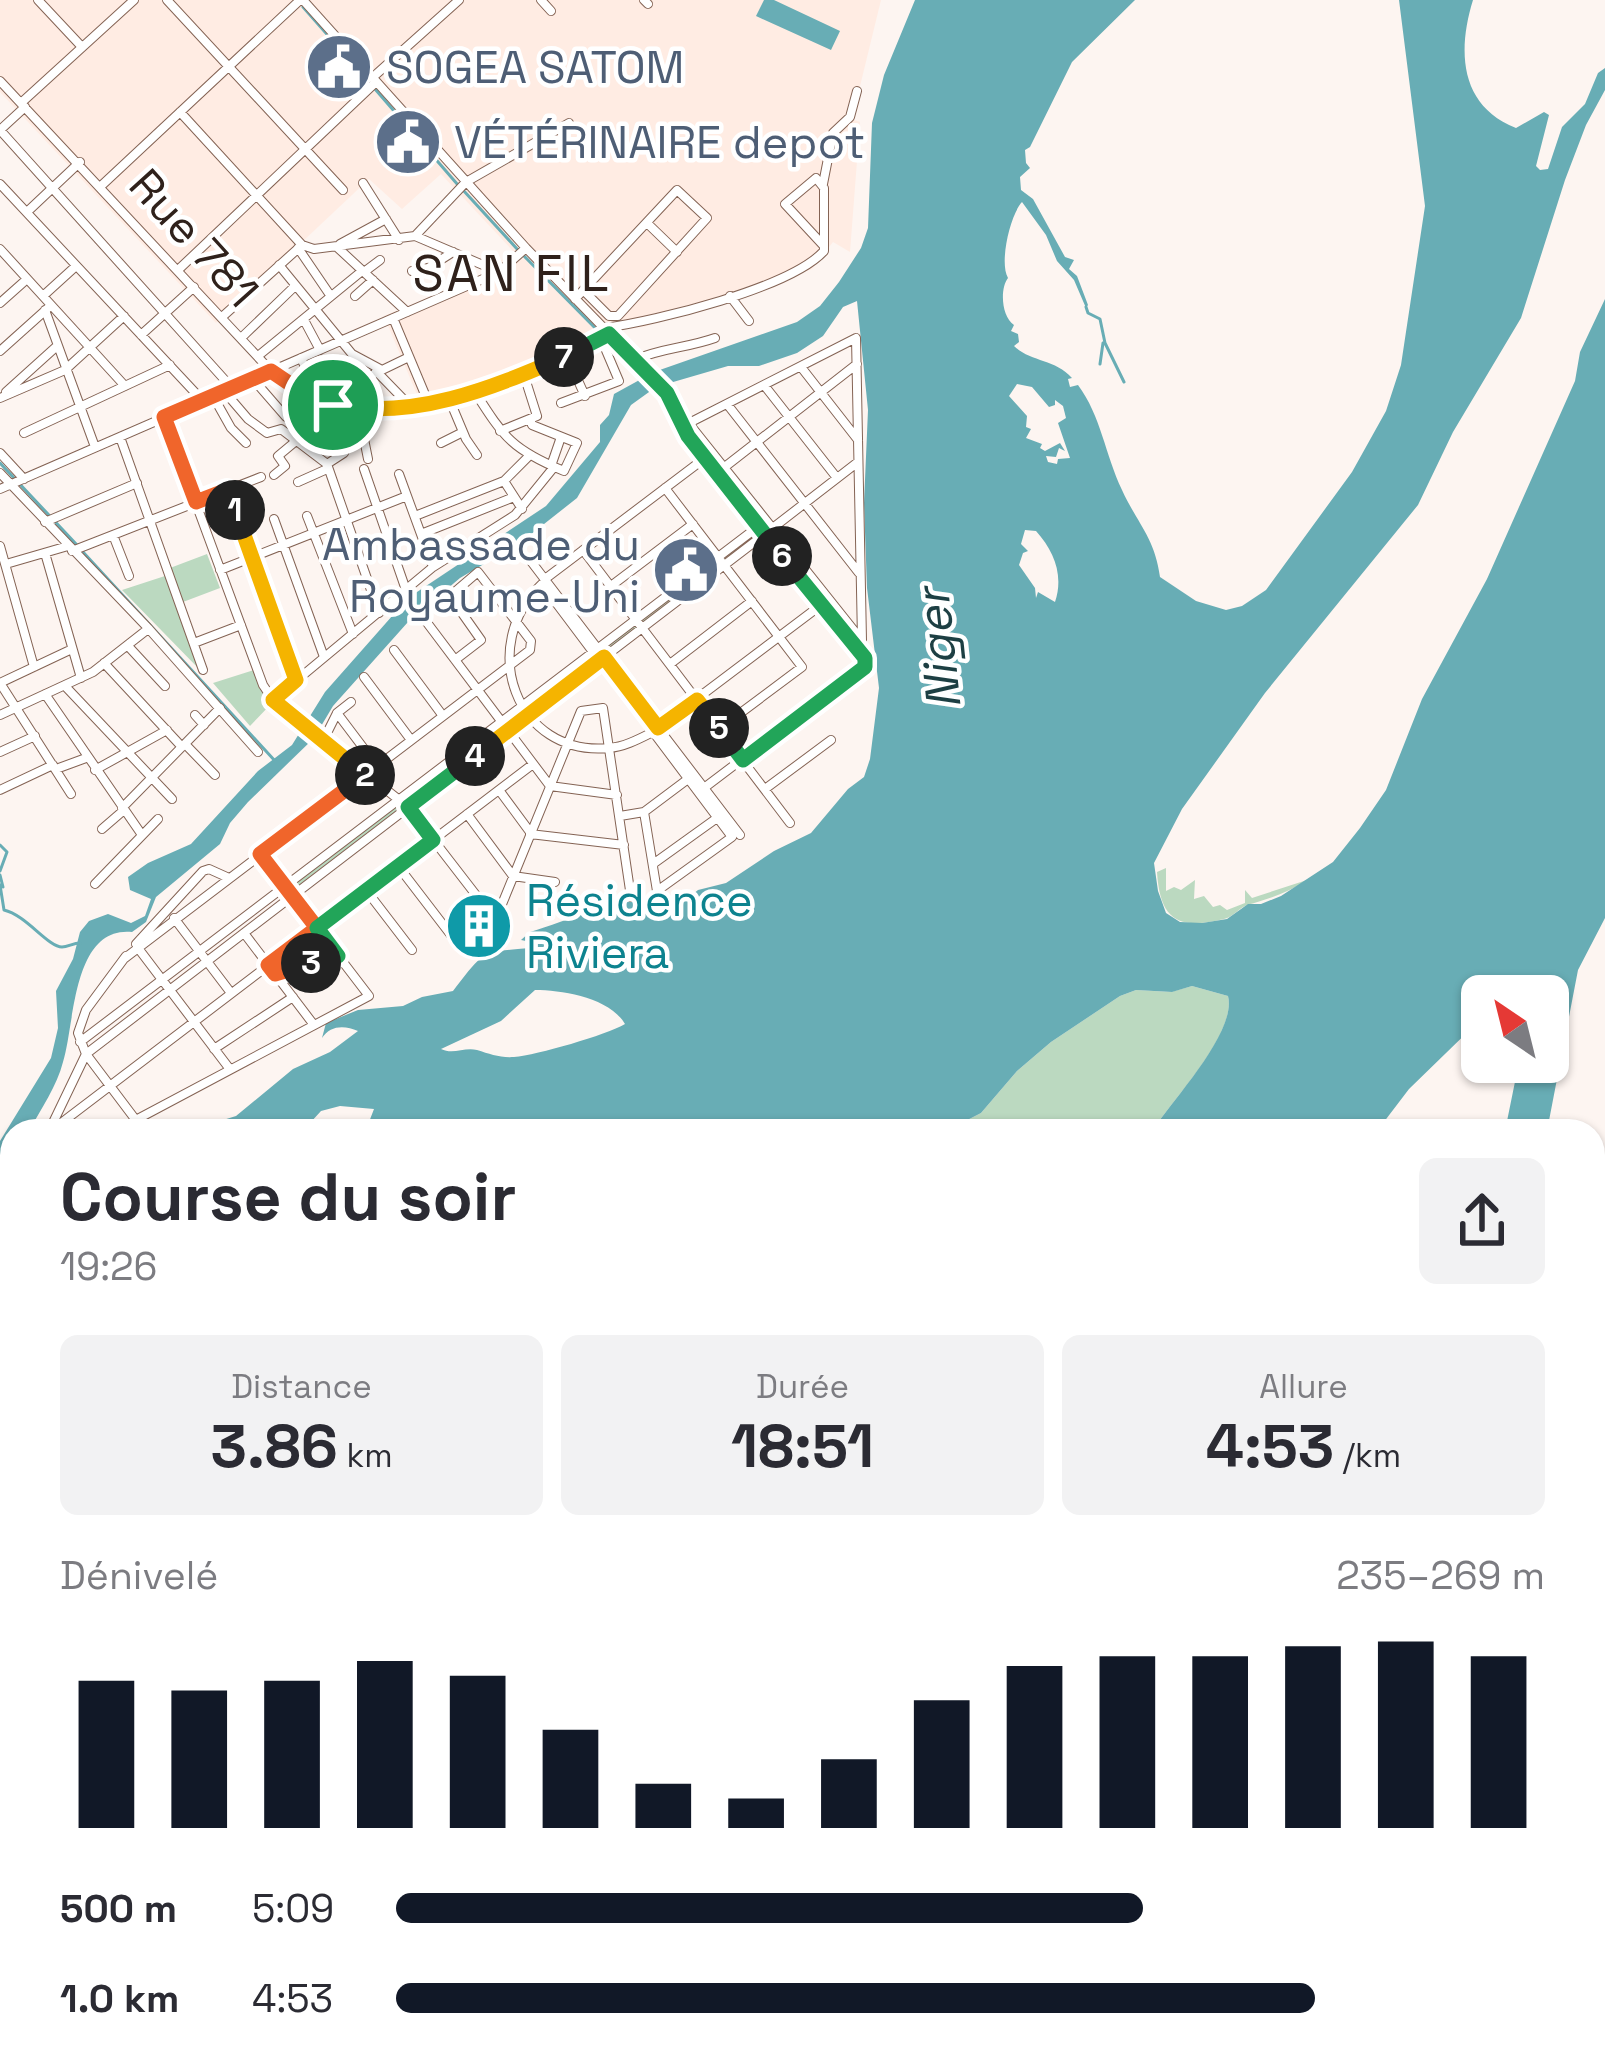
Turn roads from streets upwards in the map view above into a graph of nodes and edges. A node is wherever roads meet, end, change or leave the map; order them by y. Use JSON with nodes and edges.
{"nodes":[{"id":1,"x":38,"y":0,"type":"edge"},
{"id":2,"x":134,"y":0,"type":"edge"},
{"id":3,"x":167,"y":0,"type":"edge"},
{"id":4,"x":301,"y":0,"type":"edge"},
{"id":5,"x":459,"y":0,"type":"edge"},
{"id":6,"x":541,"y":0,"type":"edge"},
{"id":7,"x":551,"y":11,"type":"dead end"},
{"id":8,"x":83,"y":47,"type":"junction"},
{"id":9,"x":228,"y":67,"type":"junction"},
{"id":10,"x":374,"y":80,"type":"junction"},
{"id":11,"x":1,"y":84,"type":"edge"},
{"id":12,"x":857,"y":92,"type":"dead end"},
{"id":13,"x":23,"y":105,"type":"junction"},
{"id":14,"x":180,"y":112,"type":"junction"},
{"id":15,"x":569,"y":123,"type":"dead end"},
{"id":16,"x":0,"y":130,"type":"edge"},
{"id":17,"x":305,"y":149,"type":"junction"},
{"id":18,"x":80,"y":162,"type":"junction"},
{"id":19,"x":466,"y":182,"type":"junction"},
{"id":20,"x":363,"y":183,"type":"dead end"},
{"id":21,"x":0,"y":184,"type":"edge"},
{"id":22,"x":101,"y":185,"type":"junction"},
{"id":23,"x":823,"y":186,"type":"junction"},
{"id":24,"x":52,"y":189,"type":"junction"},
{"id":25,"x":343,"y":190,"type":"dead end"},
{"id":26,"x":256,"y":196,"type":"junction"},
{"id":27,"x":27,"y":212,"type":"junction"},
{"id":28,"x":386,"y":219,"type":"junction"},
{"id":29,"x":647,"y":224,"type":"junction"},
{"id":30,"x":415,"y":236,"type":"junction"},
{"id":31,"x":399,"y":240,"type":"junction"},
{"id":32,"x":823,"y":245,"type":"junction"},
{"id":33,"x":300,"y":246,"type":"junction"},
{"id":34,"x":335,"y":247,"type":"junction"},
{"id":35,"x":526,"y":248,"type":"junction"},
{"id":36,"x":0,"y":249,"type":"edge"},
{"id":37,"x":453,"y":251,"type":"junction"},
{"id":38,"x":677,"y":252,"type":"junction"},
{"id":39,"x":380,"y":260,"type":"dead end"},
{"id":40,"x":278,"y":265,"type":"junction"},
{"id":41,"x":76,"y":266,"type":"junction"},
{"id":42,"x":178,"y":270,"type":"junction"},
{"id":43,"x":363,"y":271,"type":"junction"},
{"id":44,"x":412,"y":271,"type":"dead end"},
{"id":45,"x":499,"y":272,"type":"junction"},
{"id":46,"x":27,"y":279,"type":"junction"},
{"id":47,"x":373,"y":280,"type":"junction"},
{"id":48,"x":194,"y":287,"type":"junction"},
{"id":49,"x":294,"y":287,"type":"junction"},
{"id":50,"x":584,"y":291,"type":"junction"},
{"id":51,"x":330,"y":295,"type":"junction"},
{"id":52,"x":43,"y":296,"type":"junction"},
{"id":53,"x":355,"y":296,"type":"dead end"},
{"id":54,"x":730,"y":296,"type":"junction"},
{"id":55,"x":575,"y":299,"type":"junction"},
{"id":56,"x":0,"y":303,"type":"edge"},
{"id":57,"x":48,"y":308,"type":"junction"},
{"id":58,"x":313,"y":310,"type":"junction"},
{"id":59,"x":407,"y":312,"type":"junction"},
{"id":60,"x":165,"y":314,"type":"junction"},
{"id":61,"x":124,"y":316,"type":"junction"},
{"id":62,"x":222,"y":317,"type":"junction"},
{"id":63,"x":393,"y":318,"type":"junction"},
{"id":64,"x":304,"y":320,"type":"junction"},
{"id":65,"x":749,"y":321,"type":"dead end"},
{"id":66,"x":141,"y":335,"type":"junction"},
{"id":67,"x":605,"y":335,"type":"junction"},
{"id":68,"x":241,"y":338,"type":"junction"},
{"id":69,"x":715,"y":338,"type":"dead end"},
{"id":70,"x":344,"y":340,"type":"junction"},
{"id":71,"x":57,"y":346,"type":"junction"},
{"id":72,"x":90,"y":348,"type":"junction"},
{"id":73,"x":320,"y":350,"type":"junction"},
{"id":74,"x":0,"y":351,"type":"edge"},
{"id":75,"x":257,"y":356,"type":"junction"},
{"id":76,"x":567,"y":356,"type":"junction"},
{"id":77,"x":410,"y":357,"type":"junction"},
{"id":78,"x":301,"y":358,"type":"junction"},
{"id":79,"x":634,"y":360,"type":"junction"},
{"id":80,"x":355,"y":363,"type":"dead end"},
{"id":81,"x":856,"y":364,"type":"junction"},
{"id":82,"x":170,"y":365,"type":"junction"},
{"id":83,"x":801,"y":367,"type":"junction"},
{"id":84,"x":65,"y":370,"type":"junction"},
{"id":85,"x":378,"y":370,"type":"junction"},
{"id":86,"x":271,"y":371,"type":"junction"},
{"id":87,"x":524,"y":375,"type":"junction"},
{"id":88,"x":253,"y":379,"type":"junction"},
{"id":89,"x":314,"y":381,"type":"junction"},
{"id":90,"x":764,"y":385,"type":"junction"},
{"id":91,"x":124,"y":386,"type":"junction"},
{"id":92,"x":228,"y":389,"type":"junction"},
{"id":93,"x":475,"y":392,"type":"junction"},
{"id":94,"x":821,"y":392,"type":"junction"},
{"id":95,"x":585,"y":396,"type":"junction"},
{"id":96,"x":0,"y":398,"type":"edge"},
{"id":97,"x":208,"y":398,"type":"junction"},
{"id":98,"x":320,"y":400,"type":"junction"},
{"id":99,"x":450,"y":401,"type":"junction"},
{"id":100,"x":561,"y":403,"type":"dead end"},
{"id":101,"x":429,"y":404,"type":"junction"},
{"id":102,"x":727,"y":404,"type":"junction"},
{"id":103,"x":411,"y":407,"type":"junction"},
{"id":104,"x":78,"y":408,"type":"junction"},
{"id":105,"x":358,"y":410,"type":"junction"},
{"id":106,"x":678,"y":411,"type":"junction"},
{"id":107,"x":164,"y":417,"type":"junction"},
{"id":108,"x":789,"y":417,"type":"junction"},
{"id":109,"x":530,"y":419,"type":"junction"},
{"id":110,"x":691,"y":422,"type":"junction"},
{"id":111,"x":500,"y":431,"type":"junction"},
{"id":112,"x":463,"y":432,"type":"junction"},
{"id":113,"x":25,"y":433,"type":"dead end"},
{"id":114,"x":120,"y":436,"type":"junction"},
{"id":115,"x":561,"y":437,"type":"junction"},
{"id":116,"x":858,"y":440,"type":"junction"},
{"id":117,"x":296,"y":441,"type":"junction"},
{"id":118,"x":757,"y":442,"type":"junction"},
{"id":119,"x":246,"y":443,"type":"dead end"},
{"id":120,"x":441,"y":443,"type":"dead end"},
{"id":121,"x":95,"y":447,"type":"junction"},
{"id":122,"x":0,"y":453,"type":"edge"},
{"id":123,"x":477,"y":455,"type":"dead end"},
{"id":124,"x":528,"y":457,"type":"junction"},
{"id":125,"x":368,"y":458,"type":"dead end"},
{"id":126,"x":705,"y":458,"type":"junction"},
{"id":127,"x":859,"y":461,"type":"junction"},
{"id":128,"x":552,"y":466,"type":"junction"},
{"id":129,"x":726,"y":466,"type":"junction"},
{"id":130,"x":327,"y":467,"type":"junction"},
{"id":131,"x":364,"y":469,"type":"dead end"},
{"id":132,"x":0,"y":473,"type":"edge"},
{"id":133,"x":399,"y":474,"type":"dead end"},
{"id":134,"x":274,"y":475,"type":"dead end"},
{"id":135,"x":261,"y":477,"type":"dead end"},
{"id":136,"x":837,"y":478,"type":"junction"},
{"id":137,"x":18,"y":482,"type":"junction"},
{"id":138,"x":298,"y":482,"type":"dead end"},
{"id":139,"x":504,"y":482,"type":"junction"},
{"id":140,"x":137,"y":483,"type":"junction"},
{"id":141,"x":665,"y":488,"type":"junction"},
{"id":142,"x":0,"y":489,"type":"edge"},
{"id":143,"x":227,"y":490,"type":"junction"},
{"id":144,"x":407,"y":496,"type":"junction"},
{"id":145,"x":514,"y":497,"type":"junction"},
{"id":146,"x":196,"y":502,"type":"junction"},
{"id":147,"x":805,"y":503,"type":"junction"},
{"id":148,"x":377,"y":508,"type":"junction"},
{"id":149,"x":522,"y":509,"type":"junction"},
{"id":150,"x":308,"y":516,"type":"dead end"},
{"id":151,"x":415,"y":516,"type":"junction"},
{"id":152,"x":274,"y":519,"type":"dead end"},
{"id":153,"x":150,"y":520,"type":"junction"},
{"id":154,"x":45,"y":521,"type":"junction"},
{"id":155,"x":346,"y":521,"type":"junction"},
{"id":156,"x":693,"y":524,"type":"junction"},
{"id":157,"x":766,"y":529,"type":"junction"},
{"id":158,"x":314,"y":533,"type":"junction"},
{"id":159,"x":422,"y":534,"type":"junction"},
{"id":160,"x":113,"y":535,"type":"junction"},
{"id":161,"x":284,"y":545,"type":"junction"},
{"id":162,"x":0,"y":546,"type":"edge"},
{"id":163,"x":70,"y":549,"type":"junction"},
{"id":164,"x":584,"y":550,"type":"junction"},
{"id":165,"x":45,"y":553,"type":"junction"},
{"id":166,"x":253,"y":557,"type":"junction"},
{"id":167,"x":530,"y":560,"type":"dead end"},
{"id":168,"x":722,"y":561,"type":"junction"},
{"id":169,"x":3,"y":564,"type":"edge"},
{"id":170,"x":434,"y":567,"type":"junction"},
{"id":171,"x":220,"y":570,"type":"junction"},
{"id":172,"x":861,"y":575,"type":"junction"},
{"id":173,"x":129,"y":576,"type":"dead end"},
{"id":174,"x":545,"y":580,"type":"junction"},
{"id":175,"x":10,"y":584,"type":"junction"},
{"id":176,"x":611,"y":586,"type":"junction"},
{"id":177,"x":0,"y":590,"type":"edge"},
{"id":178,"x":406,"y":590,"type":"junction"},
{"id":179,"x":752,"y":601,"type":"junction"},
{"id":180,"x":821,"y":605,"type":"junction"},
{"id":181,"x":379,"y":613,"type":"junction"},
{"id":182,"x":425,"y":620,"type":"dead end"},
{"id":183,"x":515,"y":620,"type":"junction"},
{"id":184,"x":639,"y":624,"type":"junction"},
{"id":185,"x":241,"y":625,"type":"junction"},
{"id":186,"x":148,"y":628,"type":"junction"},
{"id":187,"x":353,"y":634,"type":"junction"},
{"id":188,"x":779,"y":637,"type":"junction"},
{"id":189,"x":194,"y":643,"type":"junction"},
{"id":190,"x":128,"y":646,"type":"junction"},
{"id":191,"x":72,"y":649,"type":"junction"},
{"id":192,"x":394,"y":650,"type":"dead end"},
{"id":193,"x":599,"y":655,"type":"junction"},
{"id":194,"x":324,"y":657,"type":"junction"},
{"id":195,"x":455,"y":660,"type":"junction"},
{"id":196,"x":104,"y":663,"type":"junction"},
{"id":197,"x":670,"y":664,"type":"junction"},
{"id":198,"x":34,"y":667,"type":"junction"},
{"id":199,"x":508,"y":667,"type":"junction"},
{"id":200,"x":203,"y":670,"type":"dead end"},
{"id":201,"x":364,"y":677,"type":"dead end"},
{"id":202,"x":81,"y":679,"type":"junction"},
{"id":203,"x":296,"y":680,"type":"junction"},
{"id":204,"x":0,"y":683,"type":"edge"},
{"id":205,"x":65,"y":686,"type":"junction"},
{"id":206,"x":165,"y":686,"type":"dead end"},
{"id":207,"x":477,"y":690,"type":"junction"},
{"id":208,"x":45,"y":694,"type":"junction"},
{"id":209,"x":273,"y":700,"type":"junction"},
{"id":210,"x":697,"y":700,"type":"junction"},
{"id":211,"x":351,"y":702,"type":"dead end"},
{"id":212,"x":16,"y":707,"type":"junction"},
{"id":213,"x":220,"y":708,"type":"junction"},
{"id":214,"x":525,"y":711,"type":"junction"},
{"id":215,"x":337,"y":713,"type":"junction"},
{"id":216,"x":0,"y":715,"type":"edge"},
{"id":217,"x":195,"y":715,"type":"dead end"},
{"id":218,"x":443,"y":716,"type":"junction"},
{"id":219,"x":204,"y":725,"type":"junction"},
{"id":220,"x":505,"y":727,"type":"junction"},
{"id":221,"x":719,"y":729,"type":"junction"},
{"id":222,"x":167,"y":730,"type":"junction"},
{"id":223,"x":656,"y":730,"type":"junction"},
{"id":224,"x":35,"y":736,"type":"junction"},
{"id":225,"x":321,"y":737,"type":"junction"},
{"id":226,"x":411,"y":740,"type":"junction"},
{"id":227,"x":831,"y":740,"type":"dead end"},
{"id":228,"x":568,"y":742,"type":"junction"},
{"id":229,"x":184,"y":745,"type":"junction"},
{"id":230,"x":610,"y":748,"type":"junction"},
{"id":231,"x":0,"y":752,"type":"edge"},
{"id":232,"x":127,"y":752,"type":"junction"},
{"id":233,"x":258,"y":752,"type":"dead end"},
{"id":234,"x":86,"y":758,"type":"junction"},
{"id":235,"x":743,"y":760,"type":"junction"},
{"id":236,"x":533,"y":764,"type":"junction"},
{"id":237,"x":54,"y":766,"type":"junction"},
{"id":238,"x":377,"y":766,"type":"junction"},
{"id":239,"x":94,"y":770,"type":"junction"},
{"id":240,"x":367,"y":773,"type":"junction"},
{"id":241,"x":215,"y":775,"type":"dead end"},
{"id":242,"x":152,"y":778,"type":"junction"},
{"id":243,"x":688,"y":779,"type":"junction"},
{"id":244,"x":550,"y":787,"type":"junction"},
{"id":245,"x":704,"y":788,"type":"junction"},
{"id":246,"x":0,"y":790,"type":"edge"},
{"id":247,"x":500,"y":790,"type":"junction"},
{"id":248,"x":765,"y":790,"type":"junction"},
{"id":249,"x":71,"y":794,"type":"dead end"},
{"id":250,"x":617,"y":795,"type":"junction"},
{"id":251,"x":172,"y":799,"type":"dead end"},
{"id":252,"x":400,"y":799,"type":"junction"},
{"id":253,"x":408,"y":807,"type":"junction"},
{"id":254,"x":123,"y":809,"type":"junction"},
{"id":255,"x":644,"y":812,"type":"junction"},
{"id":256,"x":467,"y":814,"type":"junction"},
{"id":257,"x":620,"y":815,"type":"junction"},
{"id":258,"x":158,"y":818,"type":"dead end"},
{"id":259,"x":718,"y":818,"type":"junction"},
{"id":260,"x":790,"y":823,"type":"dead end"},
{"id":261,"x":102,"y":829,"type":"dead end"},
{"id":262,"x":530,"y":834,"type":"junction"},
{"id":263,"x":142,"y":835,"type":"junction"},
{"id":264,"x":740,"y":835,"type":"dead end"},
{"id":265,"x":433,"y":840,"type":"junction"},
{"id":266,"x":624,"y":844,"type":"junction"},
{"id":267,"x":260,"y":854,"type":"junction"},
{"id":268,"x":653,"y":863,"type":"junction"},
{"id":269,"x":398,"y":866,"type":"junction"},
{"id":270,"x":513,"y":876,"type":"junction"},
{"id":271,"x":229,"y":878,"type":"junction"},
{"id":272,"x":555,"y":882,"type":"dead end"},
{"id":273,"x":95,"y":884,"type":"dead end"},
{"id":274,"x":285,"y":886,"type":"junction"},
{"id":275,"x":366,"y":890,"type":"junction"},
{"id":276,"x":292,"y":896,"type":"junction"},
{"id":277,"x":631,"y":897,"type":"dead end"},
{"id":278,"x":166,"y":908,"type":"junction"},
{"id":279,"x":175,"y":919,"type":"junction"},
{"id":280,"x":317,"y":928,"type":"junction"},
{"id":281,"x":244,"y":933,"type":"junction"},
{"id":282,"x":454,"y":939,"type":"dead end"},
{"id":283,"x":138,"y":948,"type":"junction"},
{"id":284,"x":412,"y":950,"type":"dead end"},
{"id":285,"x":199,"y":951,"type":"junction"},
{"id":286,"x":338,"y":956,"type":"junction"},
{"id":287,"x":124,"y":958,"type":"junction"},
{"id":288,"x":207,"y":962,"type":"junction"},
{"id":289,"x":272,"y":969,"type":"junction"},
{"id":290,"x":162,"y":980,"type":"junction"},
{"id":291,"x":170,"y":990,"type":"junction"},
{"id":292,"x":231,"y":993,"type":"junction"},
{"id":293,"x":293,"y":997,"type":"junction"},
{"id":294,"x":194,"y":1022,"type":"junction"},
{"id":295,"x":314,"y":1025,"type":"junction"},
{"id":296,"x":80,"y":1042,"type":"junction"},
{"id":297,"x":214,"y":1049,"type":"junction"},
{"id":298,"x":86,"y":1054,"type":"junction"},
{"id":299,"x":229,"y":1068,"type":"junction"},
{"id":300,"x":110,"y":1086,"type":"junction"},
{"id":301,"x":56,"y":1119,"type":"edge"},
{"id":302,"x":66,"y":1119,"type":"edge"},
{"id":303,"x":135,"y":1119,"type":"joint"}],
"edges":[{"from":1,"to":8,"type":"street"},
{"from":2,"to":8,"type":"street"},
{"from":3,"to":9,"type":"street"},
{"from":4,"to":9,"type":"street"},
{"from":4,"to":10,"type":"street"},
{"from":5,"to":10,"type":"street"},
{"from":6,"to":7,"type":"street"},
{"from":8,"to":13,"type":"street"},
{"from":9,"to":14,"type":"street"},
{"from":9,"to":17,"type":"street"},
{"from":10,"to":17,"type":"street"},
{"from":10,"to":19,"type":"street"},
{"from":11,"to":13,"type":"street","name":"Rue 781"},
{"from":12,"to":23,"type":"street"},
{"from":13,"to":16,"type":"street"},
{"from":13,"to":18,"type":"street","name":"Rue 781"},
{"from":14,"to":22,"type":"street"},
{"from":14,"to":26,"type":"street"},
{"from":15,"to":19,"type":"street"},
{"from":16,"to":24,"type":"street"},
{"from":17,"to":25,"type":"street"},
{"from":17,"to":26,"type":"street"},
{"from":18,"to":22,"type":"street","name":"Rue 781"},
{"from":18,"to":24,"type":"street"},
{"from":19,"to":30,"type":"street"},
{"from":19,"to":35,"type":"street"},
{"from":20,"to":28,"type":"street"},
{"from":21,"to":27,"type":"street"},
{"from":22,"to":42,"type":"street","name":"Rue 781"},
{"from":23,"to":32,"type":"street"},
{"from":23,"to":32,"type":"street"},
{"from":24,"to":27,"type":"street"},
{"from":24,"to":60,"type":"street"},
{"from":26,"to":33,"type":"street"},
{"from":26,"to":42,"type":"street"},
{"from":27,"to":41,"type":"street"},
{"from":28,"to":31,"type":"street"},
{"from":28,"to":34,"type":"street"},
{"from":29,"to":38,"type":"street"},
{"from":29,"to":38,"type":"street"},
{"from":29,"to":50,"type":"street"},
{"from":30,"to":31,"type":"street"},
{"from":30,"to":37,"type":"street"},
{"from":31,"to":34,"type":"street"},
{"from":32,"to":54,"type":"street","name":"Rue 781"},
{"from":33,"to":34,"type":"street"},
{"from":33,"to":40,"type":"street"},
{"from":33,"to":51,"type":"street"},
{"from":34,"to":43,"type":"street"},
{"from":35,"to":45,"type":"street"},
{"from":35,"to":55,"type":"street"},
{"from":36,"to":46,"type":"street"},
{"from":37,"to":44,"type":"street"},
{"from":37,"to":45,"type":"street"},
{"from":38,"to":50,"type":"street"},
{"from":39,"to":43,"type":"street"},
{"from":40,"to":49,"type":"street"},
{"from":40,"to":62,"type":"street"},
{"from":41,"to":52,"type":"street"},
{"from":41,"to":61,"type":"street"},
{"from":42,"to":48,"type":"street","name":"Rue 781"},
{"from":43,"to":47,"type":"street"},
{"from":43,"to":51,"type":"street"},
{"from":45,"to":59,"type":"street"},
{"from":46,"to":52,"type":"street"},
{"from":46,"to":56,"type":"street"},
{"from":47,"to":53,"type":"street"},
{"from":47,"to":59,"type":"street"},
{"from":48,"to":60,"type":"street"},
{"from":48,"to":62,"type":"street","name":"Rue 781"},
{"from":49,"to":58,"type":"street"},
{"from":49,"to":68,"type":"street"},
{"from":50,"to":55,"type":"street"},
{"from":51,"to":58,"type":"street"},
{"from":52,"to":57,"type":"street"},
{"from":54,"to":65,"type":"street"},
{"from":54,"to":67,"type":"street","name":"Rue 781"},
{"from":55,"to":67,"type":"street"},
{"from":57,"to":71,"type":"street"},
{"from":57,"to":72,"type":"street"},
{"from":57,"to":74,"type":"street"},
{"from":58,"to":64,"type":"street"},
{"from":58,"to":70,"type":"street"},
{"from":59,"to":63,"type":"street"},
{"from":60,"to":66,"type":"street"},
{"from":60,"to":92,"type":"street"},
{"from":61,"to":66,"type":"street"},
{"from":61,"to":72,"type":"street"},
{"from":62,"to":68,"type":"street","name":"Rue 781"},
{"from":63,"to":70,"type":"street"},
{"from":63,"to":77,"type":"street"},
{"from":64,"to":73,"type":"street"},
{"from":64,"to":75,"type":"street"},
{"from":66,"to":82,"type":"street"},
{"from":67,"to":76,"type":"street","name":"Rue 781"},
{"from":67,"to":79,"type":"street"},
{"from":67,"to":95,"type":"street"},
{"from":68,"to":75,"type":"street","name":"Rue 781"},
{"from":69,"to":79,"type":"street"},
{"from":70,"to":73,"type":"street"},
{"from":70,"to":85,"type":"street"},
{"from":71,"to":84,"type":"street"},
{"from":71,"to":96,"type":"street"},
{"from":72,"to":84,"type":"street"},
{"from":72,"to":91,"type":"street"},
{"from":73,"to":78,"type":"street"},
{"from":75,"to":86,"type":"street","name":"Rue 781"},
{"from":76,"to":87,"type":"street","name":"Rue 781"},
{"from":76,"to":95,"type":"street"},
{"from":77,"to":85,"type":"street"},
{"from":77,"to":101,"type":"street"},
{"from":78,"to":86,"type":"street"},
{"from":78,"to":89,"type":"street"},
{"from":79,"to":106,"type":"street"},
{"from":80,"to":89,"type":"street"},
{"from":81,"to":83,"type":"street"},
{"from":81,"to":94,"type":"street"},
{"from":81,"to":116,"type":"street"},
{"from":82,"to":91,"type":"street"},
{"from":82,"to":97,"type":"street"},
{"from":83,"to":90,"type":"street"},
{"from":83,"to":94,"type":"street"},
{"from":84,"to":96,"type":"street"},
{"from":84,"to":104,"type":"street"},
{"from":85,"to":98,"type":"street"},
{"from":85,"to":103,"type":"street"},
{"from":86,"to":88,"type":"street"},
{"from":86,"to":98,"type":"street","name":"Rue 781"},
{"from":87,"to":93,"type":"street","name":"Rue 781"},
{"from":87,"to":109,"type":"street"},
{"from":88,"to":92,"type":"street"},
{"from":88,"to":130,"type":"street"},
{"from":89,"to":98,"type":"street"},
{"from":90,"to":102,"type":"street"},
{"from":90,"to":108,"type":"street"},
{"from":91,"to":104,"type":"street"},
{"from":92,"to":97,"type":"street"},
{"from":92,"to":117,"type":"street"},
{"from":93,"to":99,"type":"street","name":"Rue 781"},
{"from":93,"to":111,"type":"street"},
{"from":94,"to":108,"type":"street"},
{"from":94,"to":116,"type":"street"},
{"from":95,"to":100,"type":"street"},
{"from":97,"to":107,"type":"street"},
{"from":97,"to":119,"type":"street"},
{"from":98,"to":105,"type":"street","name":"Rue 781"},
{"from":99,"to":101,"type":"street","name":"Rue 781"},
{"from":99,"to":112,"type":"street"},
{"from":101,"to":103,"type":"street","name":"Rue 781"},
{"from":102,"to":110,"type":"street"},
{"from":102,"to":118,"type":"street"},
{"from":103,"to":105,"type":"street","name":"Rue 781"},
{"from":104,"to":113,"type":"street"},
{"from":104,"to":121,"type":"street"},
{"from":105,"to":125,"type":"street"},
{"from":106,"to":110,"type":"street"},
{"from":106,"to":126,"type":"street"},
{"from":107,"to":114,"type":"street"},
{"from":107,"to":146,"type":"street"},
{"from":108,"to":118,"type":"street"},
{"from":108,"to":136,"type":"street"},
{"from":109,"to":111,"type":"street"},
{"from":109,"to":115,"type":"street"},
{"from":110,"to":129,"type":"street"},
{"from":111,"to":124,"type":"street"},
{"from":112,"to":120,"type":"street"},
{"from":112,"to":123,"type":"street"},
{"from":114,"to":121,"type":"street"},
{"from":114,"to":140,"type":"street"},
{"from":115,"to":128,"type":"street"},
{"from":115,"to":128,"type":"street"},
{"from":116,"to":127,"type":"street"},
{"from":117,"to":130,"type":"street"},
{"from":117,"to":134,"type":"street"},
{"from":118,"to":129,"type":"street"},
{"from":118,"to":147,"type":"street"},
{"from":121,"to":137,"type":"street"},
{"from":122,"to":137,"type":"street"},
{"from":124,"to":128,"type":"street"},
{"from":124,"to":139,"type":"street"},
{"from":126,"to":141,"type":"street"},
{"from":126,"to":157,"type":"street"},
{"from":127,"to":136,"type":"street"},
{"from":127,"to":172,"type":"street"},
{"from":128,"to":149,"type":"street"},
{"from":129,"to":157,"type":"street"},
{"from":130,"to":138,"type":"street"},
{"from":130,"to":155,"type":"street"},
{"from":131,"to":148,"type":"street"},
{"from":132,"to":137,"type":"street"},
{"from":133,"to":144,"type":"street"},
{"from":135,"to":143,"type":"street"},
{"from":136,"to":147,"type":"street"},
{"from":137,"to":142,"type":"street"},
{"from":137,"to":154,"type":"street"},
{"from":139,"to":145,"type":"street"},
{"from":139,"to":151,"type":"street"},
{"from":140,"to":153,"type":"street"},
{"from":140,"to":154,"type":"street"},
{"from":141,"to":156,"type":"street"},
{"from":141,"to":164,"type":"street"},
{"from":143,"to":146,"type":"street"},
{"from":143,"to":166,"type":"street"},
{"from":144,"to":148,"type":"street"},
{"from":144,"to":151,"type":"street"},
{"from":145,"to":149,"type":"street"},
{"from":145,"to":159,"type":"street"},
{"from":146,"to":153,"type":"street"},
{"from":146,"to":171,"type":"street"},
{"from":147,"to":157,"type":"street"},
{"from":147,"to":172,"type":"street"},
{"from":148,"to":155,"type":"street"},
{"from":148,"to":178,"type":"street"},
{"from":149,"to":170,"type":"street"},
{"from":150,"to":158,"type":"street"},
{"from":151,"to":159,"type":"street"},
{"from":152,"to":161,"type":"street"},
{"from":153,"to":160,"type":"street"},
{"from":153,"to":189,"type":"street"},
{"from":154,"to":163,"type":"street"},
{"from":155,"to":158,"type":"street"},
{"from":155,"to":181,"type":"street"},
{"from":156,"to":168,"type":"street"},
{"from":156,"to":176,"type":"street"},
{"from":157,"to":168,"type":"street"},
{"from":157,"to":172,"type":"street"},
{"from":157,"to":180,"type":"street"},
{"from":158,"to":161,"type":"street"},
{"from":158,"to":187,"type":"street"},
{"from":159,"to":170,"type":"street"},
{"from":160,"to":163,"type":"street"},
{"from":160,"to":173,"type":"street"},
{"from":161,"to":166,"type":"street"},
{"from":161,"to":194,"type":"street"},
{"from":162,"to":169,"type":"street"},
{"from":163,"to":165,"type":"street"},
{"from":163,"to":186,"type":"street"},
{"from":164,"to":174,"type":"street"},
{"from":164,"to":176,"type":"street"},
{"from":165,"to":169,"type":"street"},
{"from":165,"to":191,"type":"street"},
{"from":166,"to":171,"type":"street"},
{"from":166,"to":203,"type":"street"},
{"from":167,"to":174,"type":"street"},
{"from":168,"to":179,"type":"street"},
{"from":168,"to":184,"type":"street"},
{"from":169,"to":175,"type":"street"},
{"from":170,"to":178,"type":"street"},
{"from":171,"to":185,"type":"street"},
{"from":174,"to":193,"type":"street"},
{"from":175,"to":177,"type":"street"},
{"from":175,"to":198,"type":"street"},
{"from":176,"to":184,"type":"street"},
{"from":178,"to":181,"type":"street"},
{"from":179,"to":188,"type":"street"},
{"from":179,"to":197,"type":"street"},
{"from":180,"to":188,"type":"street"},
{"from":180,"to":235,"type":"street"},
{"from":181,"to":187,"type":"street"},
{"from":182,"to":195,"type":"street"},
{"from":183,"to":193,"type":"street"},
{"from":183,"to":195,"type":"street"},
{"from":183,"to":199,"type":"street"},
{"from":183,"to":199,"type":"street"},
{"from":184,"to":193,"type":"street"},
{"from":184,"to":197,"type":"street"},
{"from":185,"to":189,"type":"street"},
{"from":185,"to":209,"type":"street"},
{"from":186,"to":190,"type":"street"},
{"from":186,"to":213,"type":"street"},
{"from":187,"to":194,"type":"street"},
{"from":188,"to":210,"type":"street"},
{"from":188,"to":221,"type":"street"},
{"from":189,"to":200,"type":"street"},
{"from":190,"to":196,"type":"street"},
{"from":190,"to":206,"type":"street"},
{"from":191,"to":198,"type":"street"},
{"from":191,"to":202,"type":"street"},
{"from":192,"to":218,"type":"street"},
{"from":193,"to":214,"type":"street"},
{"from":193,"to":223,"type":"street"},
{"from":194,"to":203,"type":"street"},
{"from":195,"to":207,"type":"street"},
{"from":196,"to":202,"type":"street"},
{"from":196,"to":222,"type":"street"},
{"from":197,"to":210,"type":"street"},
{"from":198,"to":204,"type":"street"},
{"from":199,"to":207,"type":"street"},
{"from":199,"to":214,"type":"street"},
{"from":201,"to":226,"type":"street"},
{"from":202,"to":205,"type":"street"},
{"from":203,"to":209,"type":"street"},
{"from":204,"to":212,"type":"street"},
{"from":205,"to":208,"type":"street"},
{"from":205,"to":232,"type":"street"},
{"from":207,"to":218,"type":"street"},
{"from":207,"to":220,"type":"street"},
{"from":208,"to":212,"type":"street"},
{"from":208,"to":234,"type":"street"},
{"from":209,"to":225,"type":"street"},
{"from":210,"to":221,"type":"street"},
{"from":210,"to":223,"type":"street"},
{"from":211,"to":215,"type":"street"},
{"from":212,"to":216,"type":"street"},
{"from":212,"to":224,"type":"street"},
{"from":213,"to":219,"type":"street"},
{"from":213,"to":233,"type":"street"},
{"from":214,"to":220,"type":"street"},
{"from":214,"to":228,"type":"street"},
{"from":215,"to":225,"type":"street"},
{"from":215,"to":238,"type":"street"},
{"from":217,"to":219,"type":"street"},
{"from":218,"to":226,"type":"street"},
{"from":219,"to":229,"type":"street"},
{"from":220,"to":236,"type":"street"},
{"from":220,"to":252,"type":"street"},
{"from":220,"to":253,"type":"street"},
{"from":221,"to":235,"type":"street"},
{"from":222,"to":229,"type":"street"},
{"from":222,"to":232,"type":"street"},
{"from":223,"to":230,"type":"street"},
{"from":223,"to":243,"type":"street"},
{"from":223,"to":245,"type":"street"},
{"from":224,"to":231,"type":"street"},
{"from":224,"to":237,"type":"street"},
{"from":225,"to":240,"type":"street"},
{"from":226,"to":238,"type":"street"},
{"from":227,"to":248,"type":"street"},
{"from":228,"to":230,"type":"street"},
{"from":228,"to":230,"type":"street"},
{"from":228,"to":244,"type":"street"},
{"from":229,"to":241,"type":"street"},
{"from":229,"to":242,"type":"street"},
{"from":230,"to":250,"type":"street"},
{"from":232,"to":239,"type":"street"},
{"from":232,"to":242,"type":"street"},
{"from":234,"to":237,"type":"street"},
{"from":234,"to":239,"type":"street"},
{"from":235,"to":245,"type":"street"},
{"from":235,"to":248,"type":"street"},
{"from":236,"to":244,"type":"street"},
{"from":236,"to":247,"type":"street"},
{"from":237,"to":246,"type":"street"},
{"from":237,"to":249,"type":"street"},
{"from":238,"to":240,"type":"street"},
{"from":239,"to":254,"type":"street"},
{"from":240,"to":252,"type":"street"},
{"from":240,"to":267,"type":"street"},
{"from":242,"to":251,"type":"street"},
{"from":242,"to":254,"type":"street"},
{"from":243,"to":255,"type":"street"},
{"from":243,"to":259,"type":"street"},
{"from":244,"to":250,"type":"street"},
{"from":244,"to":262,"type":"street"},
{"from":245,"to":264,"type":"street"},
{"from":247,"to":256,"type":"street"},
{"from":247,"to":262,"type":"street"},
{"from":248,"to":260,"type":"street"},
{"from":250,"to":257,"type":"street"},
{"from":252,"to":253,"type":"street"},
{"from":252,"to":274,"type":"street"},
{"from":253,"to":265,"type":"street"},
{"from":253,"to":276,"type":"street"},
{"from":254,"to":261,"type":"street"},
{"from":254,"to":263,"type":"street"},
{"from":255,"to":257,"type":"street"},
{"from":255,"to":268,"type":"street"},
{"from":256,"to":265,"type":"street"},
{"from":256,"to":270,"type":"street"},
{"from":257,"to":266,"type":"street"},
{"from":258,"to":263,"type":"street"},
{"from":259,"to":268,"type":"street"},
{"from":259,"to":268,"type":"street"},
{"from":262,"to":266,"type":"street"},
{"from":262,"to":270,"type":"street"},
{"from":263,"to":273,"type":"street"},
{"from":265,"to":269,"type":"street"},
{"from":265,"to":270,"type":"street"},
{"from":266,"to":277,"type":"street"},
{"from":267,"to":271,"type":"street"},
{"from":267,"to":274,"type":"street"},
{"from":269,"to":275,"type":"street"},
{"from":269,"to":282,"type":"street"},
{"from":270,"to":272,"type":"street"},
{"from":271,"to":278,"type":"street"},
{"from":271,"to":279,"type":"street"},
{"from":274,"to":276,"type":"street"},
{"from":274,"to":285,"type":"street"},
{"from":275,"to":280,"type":"street"},
{"from":275,"to":284,"type":"street"},
{"from":276,"to":280,"type":"street"},
{"from":276,"to":281,"type":"street"},
{"from":278,"to":279,"type":"street"},
{"from":278,"to":287,"type":"street"},
{"from":279,"to":283,"type":"street"},
{"from":279,"to":285,"type":"street"},
{"from":280,"to":286,"type":"street"},
{"from":280,"to":289,"type":"street"},
{"from":281,"to":288,"type":"street"},
{"from":281,"to":289,"type":"street"},
{"from":283,"to":287,"type":"street"},
{"from":283,"to":290,"type":"street"},
{"from":285,"to":288,"type":"street"},
{"from":285,"to":290,"type":"street"},
{"from":286,"to":289,"type":"street"},
{"from":286,"to":295,"type":"street"},
{"from":287,"to":296,"type":"street"},
{"from":288,"to":291,"type":"street"},
{"from":288,"to":292,"type":"street"},
{"from":289,"to":292,"type":"street"},
{"from":289,"to":293,"type":"street"},
{"from":290,"to":291,"type":"street"},
{"from":290,"to":296,"type":"street"},
{"from":291,"to":294,"type":"street"},
{"from":291,"to":298,"type":"street"},
{"from":292,"to":294,"type":"street"},
{"from":293,"to":295,"type":"street"},
{"from":293,"to":297,"type":"street"},
{"from":294,"to":297,"type":"street"},
{"from":294,"to":300,"type":"street"},
{"from":295,"to":299,"type":"street"},
{"from":296,"to":298,"type":"street"},
{"from":297,"to":299,"type":"street"},
{"from":298,"to":300,"type":"street"},
{"from":298,"to":301,"type":"street"},
{"from":299,"to":303,"type":"street"},
{"from":300,"to":302,"type":"street"},
{"from":300,"to":303,"type":"street"}]}
